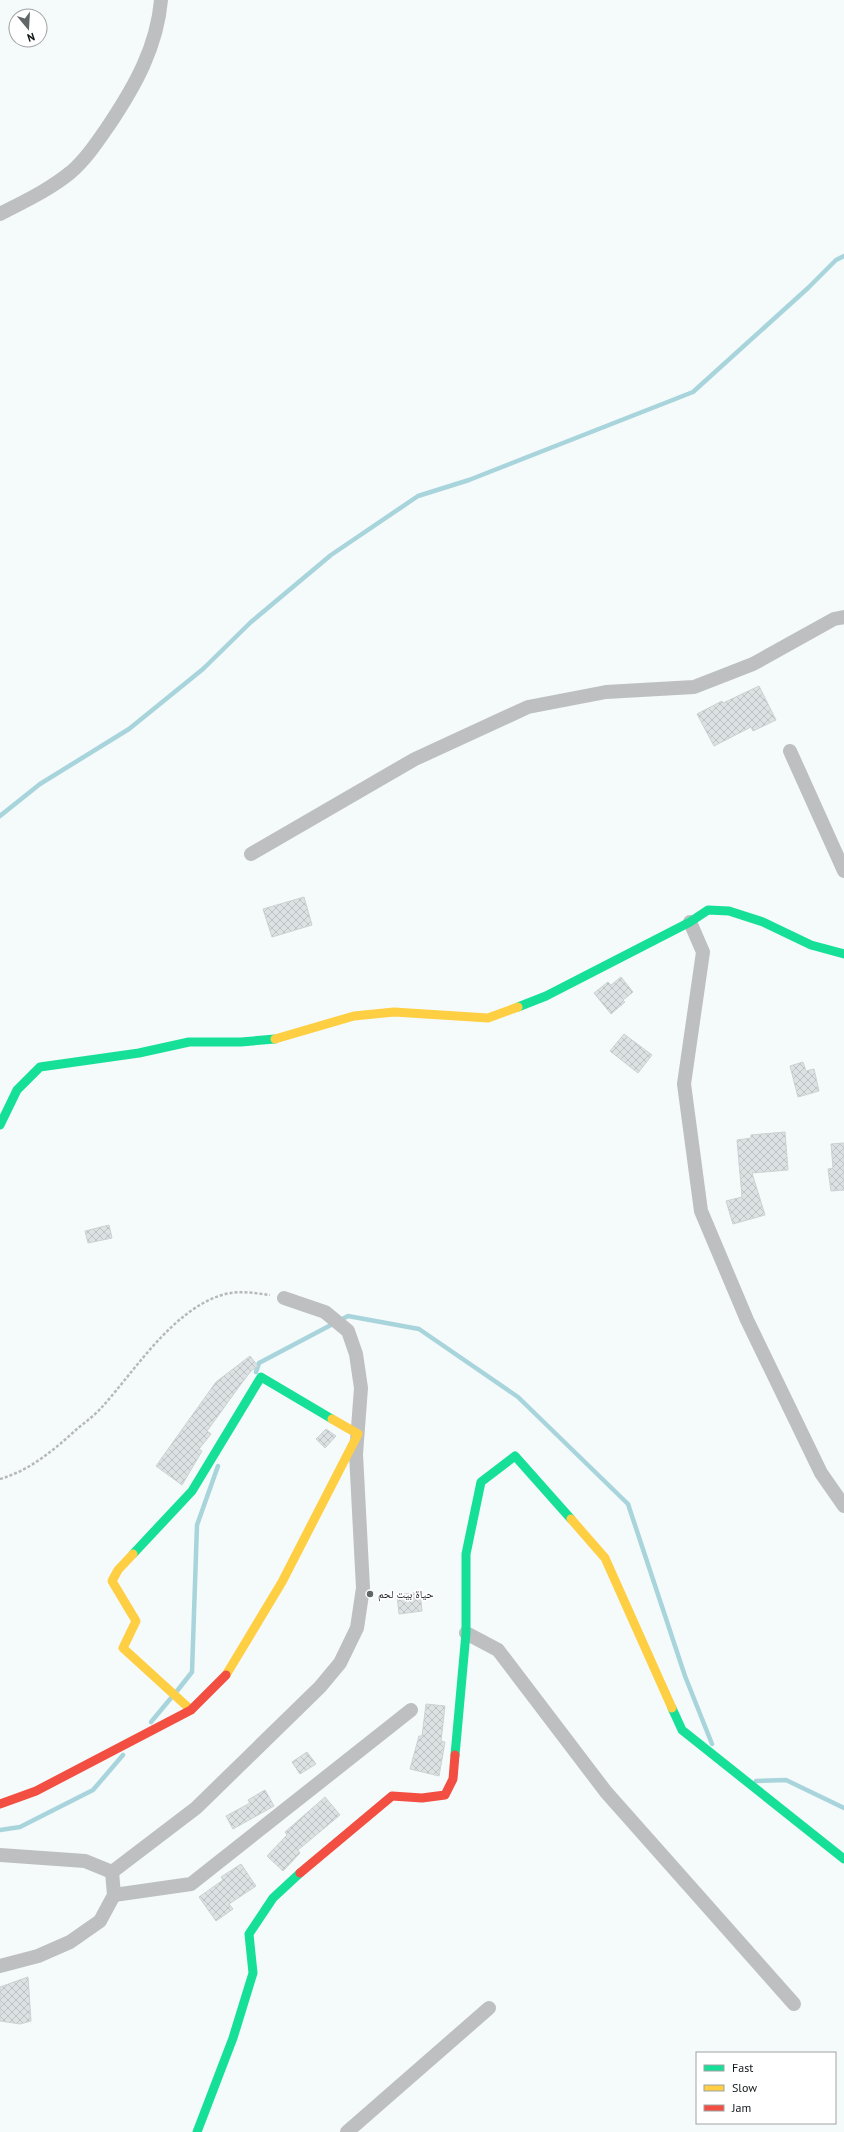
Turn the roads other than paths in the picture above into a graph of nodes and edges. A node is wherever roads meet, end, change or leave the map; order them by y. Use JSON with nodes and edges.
{"nodes":[{"id":1,"x":161,"y":0,"type":"edge"},
{"id":2,"x":0,"y":214,"type":"edge"},
{"id":3,"x":844,"y":617,"type":"edge"},
{"id":4,"x":790,"y":751,"type":"dead end"},
{"id":5,"x":251,"y":854,"type":"dead end"},
{"id":6,"x":844,"y":872,"type":"edge"},
{"id":7,"x":690,"y":922,"type":"junction"},
{"id":8,"x":844,"y":954,"type":"edge"},
{"id":9,"x":0,"y":1125,"type":"edge"},
{"id":10,"x":284,"y":1298,"type":"road end"},
{"id":11,"x":358,"y":1434,"type":"junction"},
{"id":12,"x":844,"y":1506,"type":"edge"},
{"id":13,"x":466,"y":1633,"type":"junction"},
{"id":14,"x":191,"y":1710,"type":"junction"},
{"id":15,"x":411,"y":1710,"type":"dead end"},
{"id":16,"x":0,"y":1804,"type":"edge"},
{"id":17,"x":0,"y":1855,"type":"edge"},
{"id":18,"x":844,"y":1859,"type":"edge"},
{"id":19,"x":112,"y":1872,"type":"junction"},
{"id":20,"x":114,"y":1895,"type":"junction"},
{"id":21,"x":0,"y":1966,"type":"edge"},
{"id":22,"x":794,"y":2004,"type":"dead end"},
{"id":23,"x":489,"y":2008,"type":"dead end"},
{"id":24,"x":197,"y":2132,"type":"edge"},
{"id":25,"x":347,"y":2132,"type":"edge"}],
"edges":[{"from":1,"to":2,"type":"street"},
{"from":3,"to":5,"type":"street"},
{"from":4,"to":6,"type":"street"},
{"from":7,"to":8,"type":"street"},
{"from":7,"to":9,"type":"street"},
{"from":7,"to":12,"type":"street"},
{"from":10,"to":11,"type":"street"},
{"from":11,"to":14,"type":"street"},
{"from":11,"to":14,"type":"street"},
{"from":11,"to":19,"type":"street"},
{"from":13,"to":18,"type":"street"},
{"from":13,"to":22,"type":"street"},
{"from":13,"to":24,"type":"street"},
{"from":14,"to":16,"type":"street"},
{"from":15,"to":20,"type":"street"},
{"from":17,"to":19,"type":"street"},
{"from":19,"to":20,"type":"street"},
{"from":20,"to":21,"type":"street"},
{"from":23,"to":25,"type":"street"}]}
